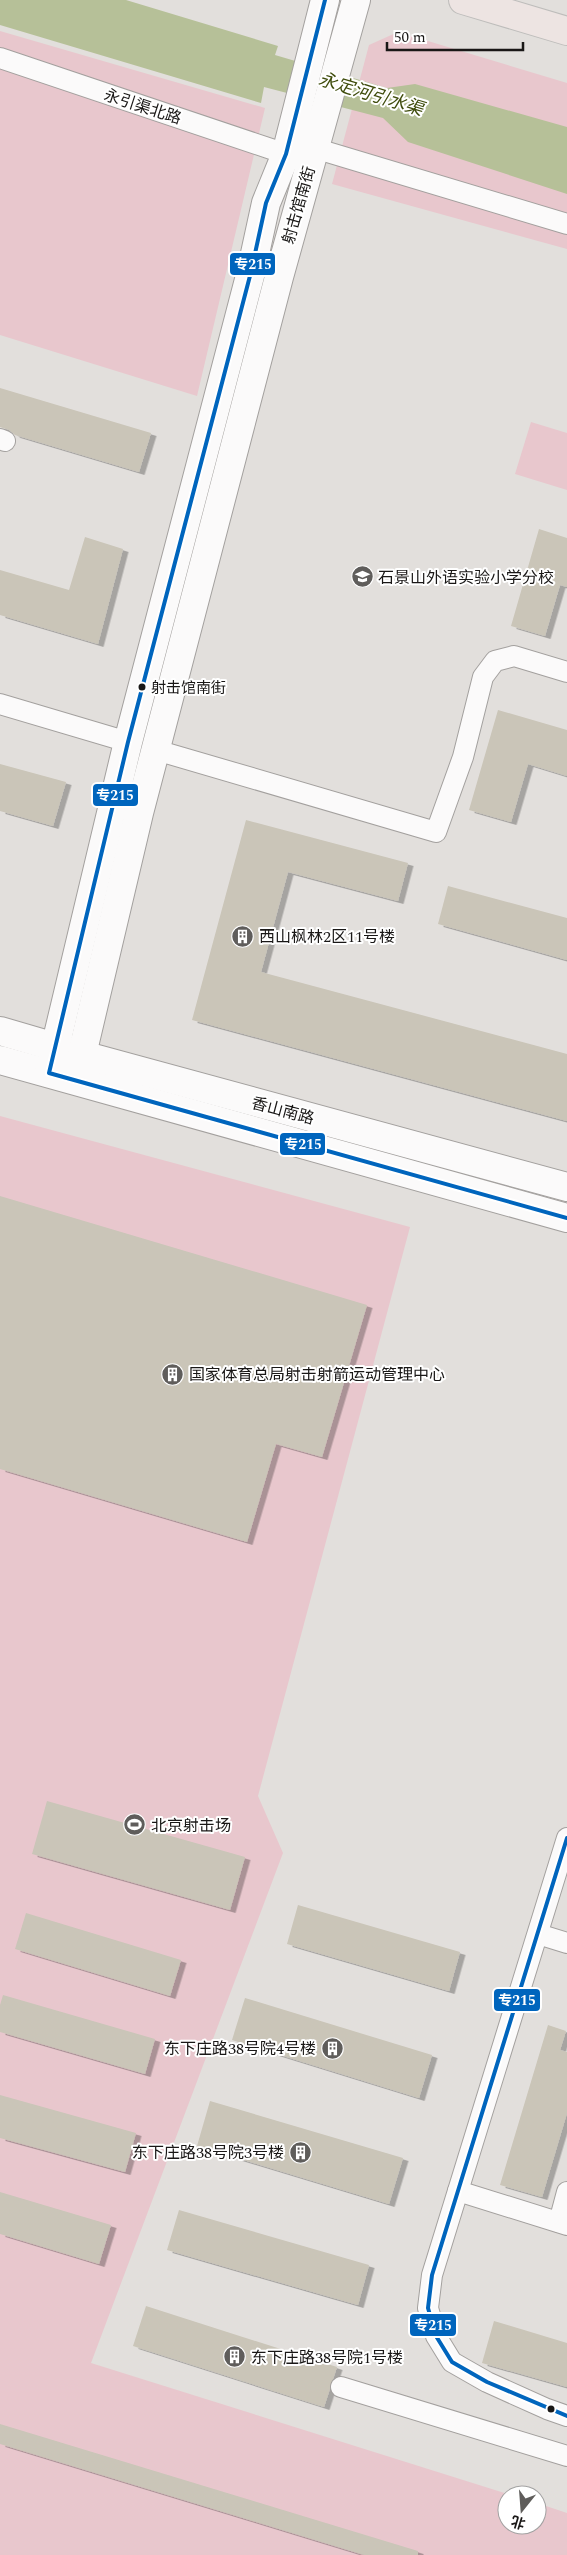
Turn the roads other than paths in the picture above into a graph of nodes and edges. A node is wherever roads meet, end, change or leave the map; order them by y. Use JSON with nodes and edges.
{"nodes":[{"id":1,"x":325,"y":0,"type":"edge"},
{"id":2,"x":356,"y":0,"type":"edge"},
{"id":3,"x":463,"y":0,"type":"edge"},
{"id":4,"x":567,"y":31,"type":"edge"},
{"id":5,"x":0,"y":58,"type":"edge"},
{"id":6,"x":314,"y":148,"type":"junction"},
{"id":7,"x":286,"y":154,"type":"junction"},
{"id":8,"x":567,"y":224,"type":"edge"},
{"id":9,"x":567,"y":672,"type":"edge"},
{"id":10,"x":0,"y":704,"type":"edge"},
{"id":11,"x":128,"y":742,"type":"junction"},
{"id":12,"x":156,"y":750,"type":"junction"},
{"id":13,"x":0,"y":1031,"type":"edge"},
{"id":14,"x":56,"y":1048,"type":"junction"},
{"id":15,"x":0,"y":1060,"type":"edge"},
{"id":16,"x":79,"y":1068,"type":"junction"},
{"id":17,"x":49,"y":1073,"type":"junction"},
{"id":18,"x":566,"y":1182,"type":"edge"},
{"id":19,"x":567,"y":1218,"type":"edge"},
{"id":20,"x":567,"y":1838,"type":"edge"},
{"id":21,"x":538,"y":1934,"type":"junction"},
{"id":22,"x":567,"y":1943,"type":"edge"},
{"id":23,"x":458,"y":2191,"type":"junction"},
{"id":24,"x":567,"y":2192,"type":"edge"},
{"id":25,"x":563,"y":2223,"type":"edge"},
{"id":26,"x":341,"y":2387,"type":"dead end"},
{"id":27,"x":567,"y":2416,"type":"edge"},
{"id":28,"x":567,"y":2456,"type":"edge"}],
"edges":[{"from":1,"to":7,"type":"main road","name":"射击馆南街"},
{"from":2,"to":6,"type":"main road","name":"射击馆南街"},
{"from":3,"to":4,"type":"main road"},
{"from":5,"to":7,"type":"street","name":"永引渠北路"},
{"from":6,"to":8,"type":"street"},
{"from":6,"to":12,"type":"main road","name":"射击馆南街"},
{"from":7,"to":11,"type":"main road","name":"射击馆南街"},
{"from":9,"to":12,"type":"street"},
{"from":10,"to":11,"type":"street"},
{"from":11,"to":14,"type":"main road","name":"射击馆南街"},
{"from":12,"to":16,"type":"main road","name":"射击馆南街"},
{"from":13,"to":14,"type":"main road","name":"香山南路"},
{"from":14,"to":16,"type":"main road","name":"香山南路"},
{"from":14,"to":17,"type":"main road","name":"射击馆南街"},
{"from":15,"to":17,"type":"main road","name":"香山南路"},
{"from":16,"to":17,"type":"main road","name":"香山南路"},
{"from":16,"to":18,"type":"main road","name":"香山南路"},
{"from":16,"to":19,"type":"main road","name":"香山南路"},
{"from":20,"to":21,"type":"street"},
{"from":21,"to":22,"type":"street"},
{"from":21,"to":23,"type":"street"},
{"from":23,"to":25,"type":"street"},
{"from":23,"to":27,"type":"street"},
{"from":24,"to":25,"type":"street"},
{"from":26,"to":28,"type":"street"}]}
